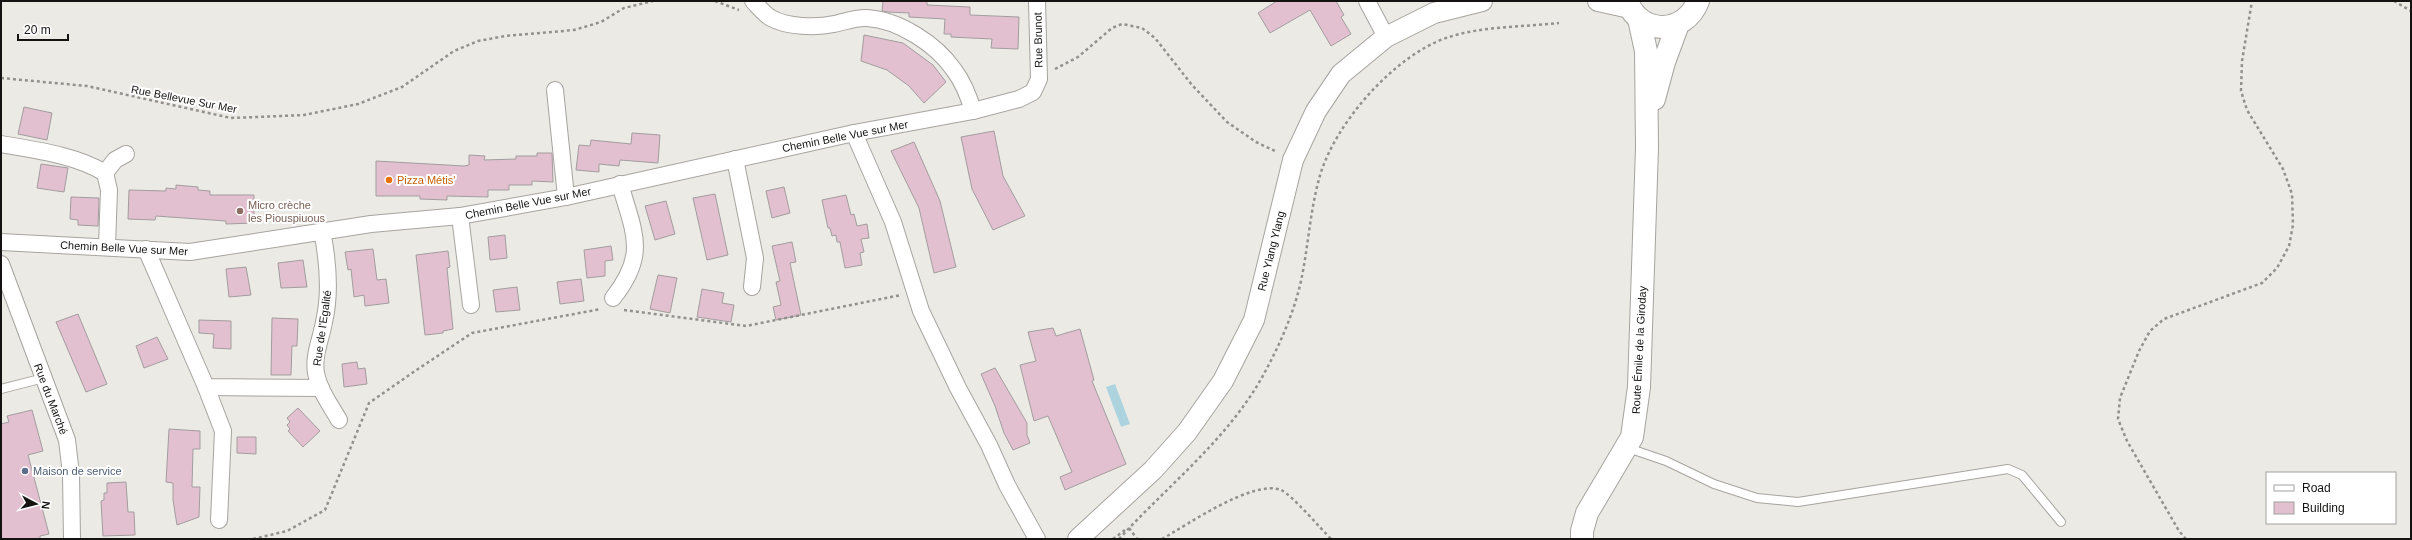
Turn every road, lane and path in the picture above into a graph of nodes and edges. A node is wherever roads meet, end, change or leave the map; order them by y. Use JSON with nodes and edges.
{"nodes":[{"id":1,"x":653,"y":1,"type":"edge"},
{"id":2,"x":753,"y":1,"type":"edge"},
{"id":3,"x":1037,"y":1,"type":"edge"},
{"id":4,"x":1367,"y":1,"type":"edge"},
{"id":5,"x":1482,"y":1,"type":"edge"},
{"id":6,"x":1598,"y":1,"type":"edge"},
{"id":7,"x":1698,"y":1,"type":"edge"},
{"id":8,"x":2252,"y":1,"type":"edge"},
{"id":9,"x":2394,"y":1,"type":"edge"},
{"id":10,"x":1632,"y":9,"type":"edge"},
{"id":11,"x":2411,"y":11,"type":"edge"},
{"id":12,"x":1559,"y":23,"type":"dead end"},
{"id":13,"x":1678,"y":24,"type":"junction"},
{"id":14,"x":1386,"y":37,"type":"junction"},
{"id":15,"x":1,"y":78,"type":"edge"},
{"id":16,"x":1039,"y":79,"type":"junction"},
{"id":17,"x":555,"y":90,"type":"dead end"},
{"id":18,"x":973,"y":111,"type":"junction"},
{"id":19,"x":854,"y":133,"type":"junction"},
{"id":20,"x":1,"y":144,"type":"edge"},
{"id":21,"x":1647,"y":148,"type":"junction"},
{"id":22,"x":126,"y":154,"type":"dead end"},
{"id":23,"x":735,"y":159,"type":"junction"},
{"id":24,"x":1293,"y":160,"type":"junction"},
{"id":25,"x":105,"y":173,"type":"junction"},
{"id":26,"x":620,"y":184,"type":"junction"},
{"id":27,"x":566,"y":197,"type":"junction"},
{"id":28,"x":460,"y":216,"type":"junction"},
{"id":29,"x":322,"y":231,"type":"junction"},
{"id":30,"x":1,"y":242,"type":"edge"},
{"id":31,"x":107,"y":246,"type":"junction"},
{"id":32,"x":146,"y":249,"type":"junction"},
{"id":33,"x":1,"y":264,"type":"edge"},
{"id":34,"x":752,"y":287,"type":"dead end"},
{"id":35,"x":915,"y":292,"type":"junction"},
{"id":36,"x":471,"y":305,"type":"dead end"},
{"id":37,"x":614,"y":305,"type":"junction"},
{"id":38,"x":44,"y":378,"type":"junction"},
{"id":39,"x":206,"y":386,"type":"junction"},
{"id":40,"x":321,"y":388,"type":"junction"},
{"id":41,"x":1,"y":389,"type":"edge"},
{"id":42,"x":339,"y":420,"type":"dead end"},
{"id":43,"x":1627,"y":447,"type":"junction"},
{"id":44,"x":219,"y":520,"type":"dead end"},
{"id":45,"x":2061,"y":522,"type":"dead end"},
{"id":46,"x":1129,"y":528,"type":"junction"},
{"id":47,"x":72,"y":539,"type":"edge"},
{"id":48,"x":253,"y":539,"type":"edge"},
{"id":49,"x":1037,"y":539,"type":"edge"},
{"id":50,"x":1078,"y":539,"type":"edge"},
{"id":51,"x":1113,"y":539,"type":"edge"},
{"id":52,"x":1119,"y":539,"type":"edge"},
{"id":53,"x":1137,"y":539,"type":"edge"},
{"id":54,"x":1162,"y":539,"type":"edge"},
{"id":55,"x":1331,"y":539,"type":"edge"},
{"id":56,"x":1582,"y":539,"type":"edge"},
{"id":57,"x":2186,"y":539,"type":"edge"}],
"edges":[{"from":1,"to":15,"type":"path","name":"Rue Bellevue Sur Mer"},
{"from":2,"to":18,"type":"street"},
{"from":3,"to":16,"type":"street","name":"Rue Brunot"},
{"from":4,"to":14,"type":"street"},
{"from":5,"to":14,"type":"street","name":"Rue Ylang Ylang"},
{"from":6,"to":10,"type":"street"},
{"from":7,"to":13,"type":"main road"},
{"from":8,"to":57,"type":"path"},
{"from":9,"to":11,"type":"path"},
{"from":10,"to":13,"type":"main road"},
{"from":10,"to":21,"type":"main road"},
{"from":12,"to":46,"type":"path"},
{"from":13,"to":21,"type":"main road"},
{"from":14,"to":24,"type":"street","name":"Rue Ylang Ylang"},
{"from":16,"to":18,"type":"street","name":"Chemin Belle Vue sur Mer"},
{"from":16,"to":24,"type":"path"},
{"from":17,"to":27,"type":"street"},
{"from":18,"to":19,"type":"street","name":"Chemin Belle Vue sur Mer"},
{"from":19,"to":23,"type":"street","name":"Chemin Belle Vue sur Mer"},
{"from":19,"to":35,"type":"street"},
{"from":20,"to":25,"type":"street"},
{"from":21,"to":43,"type":"main road","name":"Route Émile de la Giroday"},
{"from":22,"to":25,"type":"street"},
{"from":23,"to":26,"type":"street","name":"Chemin Belle Vue sur Mer"},
{"from":23,"to":34,"type":"street"},
{"from":24,"to":50,"type":"street","name":"Rue Ylang Ylang"},
{"from":25,"to":31,"type":"street"},
{"from":26,"to":27,"type":"street","name":"Chemin Belle Vue sur Mer"},
{"from":26,"to":37,"type":"street"},
{"from":27,"to":28,"type":"street","name":"Chemin Belle Vue sur Mer"},
{"from":28,"to":29,"type":"street","name":"Chemin Belle Vue sur Mer"},
{"from":28,"to":36,"type":"street"},
{"from":29,"to":32,"type":"street","name":"Chemin Belle Vue sur Mer"},
{"from":29,"to":40,"type":"street","name":"Rue de l'Egalité"},
{"from":30,"to":31,"type":"street","name":"Chemin Belle Vue sur Mer"},
{"from":31,"to":32,"type":"street","name":"Chemin Belle Vue sur Mer"},
{"from":32,"to":39,"type":"street"},
{"from":33,"to":38,"type":"street","name":"Rue du Marché"},
{"from":35,"to":37,"type":"path"},
{"from":35,"to":49,"type":"street"},
{"from":37,"to":48,"type":"path"},
{"from":38,"to":41,"type":"lane"},
{"from":38,"to":47,"type":"street","name":"Rue du Marché"},
{"from":39,"to":40,"type":"street"},
{"from":39,"to":44,"type":"street"},
{"from":40,"to":42,"type":"street","name":"Rue de l'Egalité"},
{"from":43,"to":45,"type":"lane"},
{"from":43,"to":56,"type":"main road","name":"Route Émile de la Giroday"},
{"from":46,"to":51,"type":"path"},
{"from":46,"to":52,"type":"path"},
{"from":46,"to":53,"type":"path"},
{"from":54,"to":55,"type":"path"}]}
